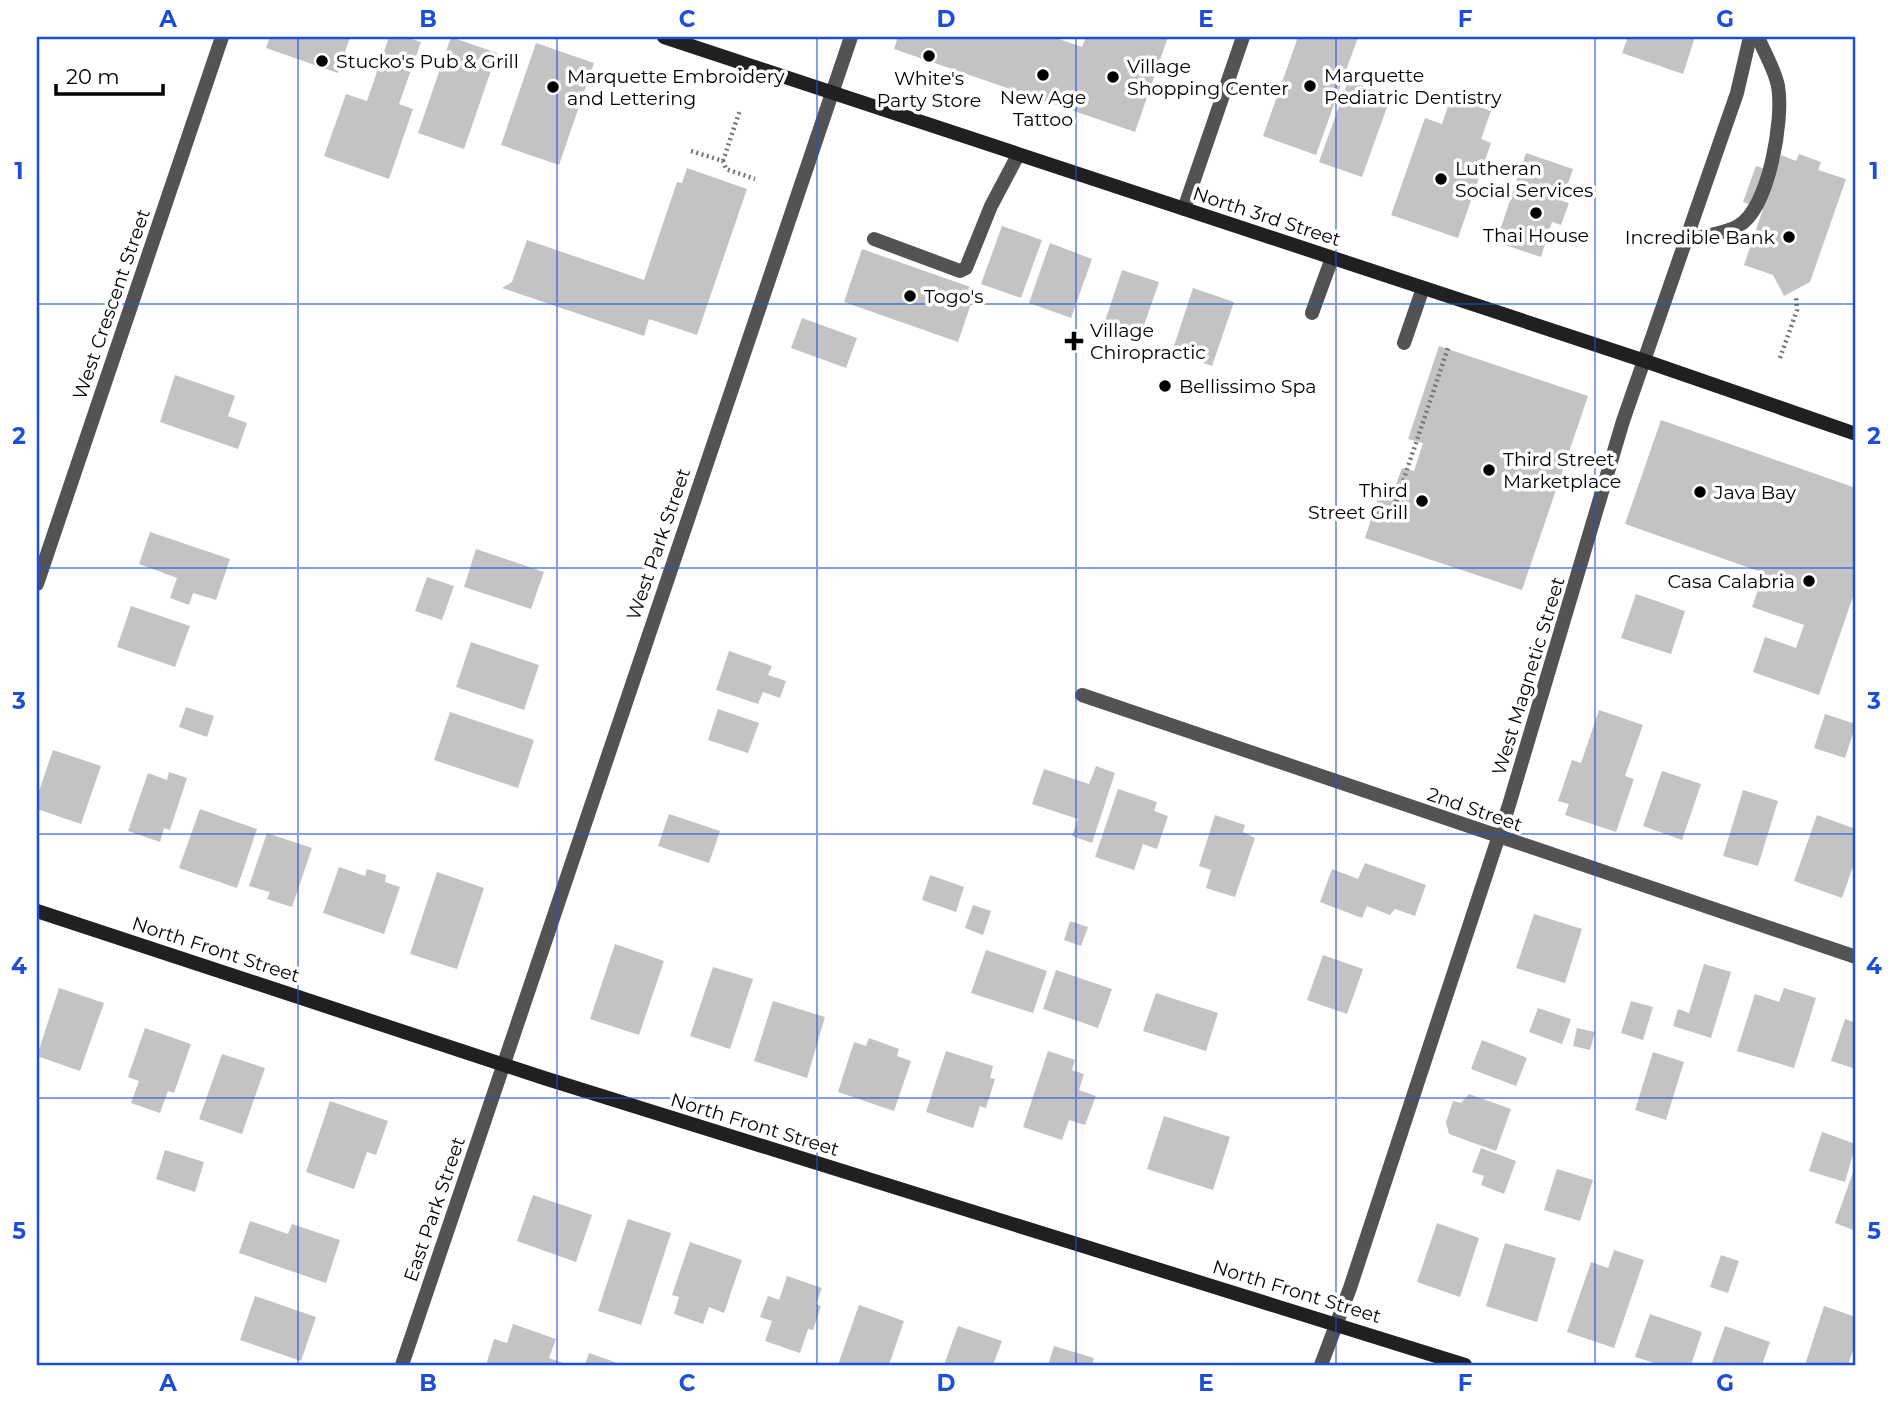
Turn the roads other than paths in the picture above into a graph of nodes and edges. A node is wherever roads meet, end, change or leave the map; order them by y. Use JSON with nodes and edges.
{"nodes":[{"id":1,"x":222,"y":37,"type":"edge"},
{"id":2,"x":664,"y":37,"type":"edge"},
{"id":3,"x":851,"y":37,"type":"edge"},
{"id":4,"x":1242,"y":37,"type":"edge"},
{"id":5,"x":1750,"y":37,"type":"edge"},
{"id":6,"x":1758,"y":37,"type":"edge"},
{"id":7,"x":831,"y":93,"type":"junction"},
{"id":8,"x":1018,"y":155,"type":"junction"},
{"id":9,"x":1184,"y":209,"type":"junction"},
{"id":10,"x":874,"y":239,"type":"dead end"},
{"id":11,"x":1687,"y":240,"type":"junction"},
{"id":12,"x":1332,"y":258,"type":"junction"},
{"id":13,"x":1423,"y":288,"type":"junction"},
{"id":14,"x":1312,"y":313,"type":"dead end"},
{"id":15,"x":1404,"y":343,"type":"dead end"},
{"id":16,"x":1645,"y":361,"type":"junction"},
{"id":17,"x":1856,"y":434,"type":"edge"},
{"id":18,"x":37,"y":584,"type":"edge"},
{"id":19,"x":1082,"y":695,"type":"dead end"},
{"id":20,"x":1499,"y":837,"type":"junction"},
{"id":21,"x":37,"y":911,"type":"edge"},
{"id":22,"x":1856,"y":957,"type":"edge"},
{"id":23,"x":503,"y":1064,"type":"junction"},
{"id":24,"x":1337,"y":1324,"type":"junction"},
{"id":25,"x":402,"y":1365,"type":"edge"},
{"id":26,"x":1321,"y":1365,"type":"edge"},
{"id":27,"x":1465,"y":1365,"type":"edge"}],
"edges":[{"from":1,"to":18,"type":"street","name":"West Crescent Street"},
{"from":2,"to":7,"type":"street","name":"North 3rd Street"},
{"from":3,"to":7,"type":"street","name":"West Park Street"},
{"from":4,"to":9,"type":"street"},
{"from":5,"to":11,"type":"street","name":"West Magnetic Street"},
{"from":6,"to":11,"type":"street"},
{"from":7,"to":8,"type":"street","name":"North 3rd Street"},
{"from":7,"to":23,"type":"street","name":"West Park Street"},
{"from":8,"to":9,"type":"street","name":"North 3rd Street"},
{"from":8,"to":10,"type":"street"},
{"from":9,"to":12,"type":"street","name":"North 3rd Street"},
{"from":11,"to":16,"type":"street","name":"West Magnetic Street"},
{"from":12,"to":13,"type":"street","name":"North 3rd Street"},
{"from":12,"to":14,"type":"street"},
{"from":13,"to":15,"type":"street"},
{"from":13,"to":16,"type":"street","name":"North 3rd Street"},
{"from":16,"to":17,"type":"street","name":"North 3rd Street"},
{"from":16,"to":20,"type":"street","name":"West Magnetic Street"},
{"from":19,"to":20,"type":"street","name":"2nd Street"},
{"from":20,"to":22,"type":"street","name":"2nd Street"},
{"from":20,"to":24,"type":"street","name":"West Magnetic Street"},
{"from":21,"to":23,"type":"street","name":"North Front Street"},
{"from":23,"to":24,"type":"street","name":"North Front Street"},
{"from":23,"to":25,"type":"street","name":"East Park Street"},
{"from":24,"to":26,"type":"street","name":"West Magnetic Street"},
{"from":24,"to":27,"type":"street","name":"North Front Street"}]}
